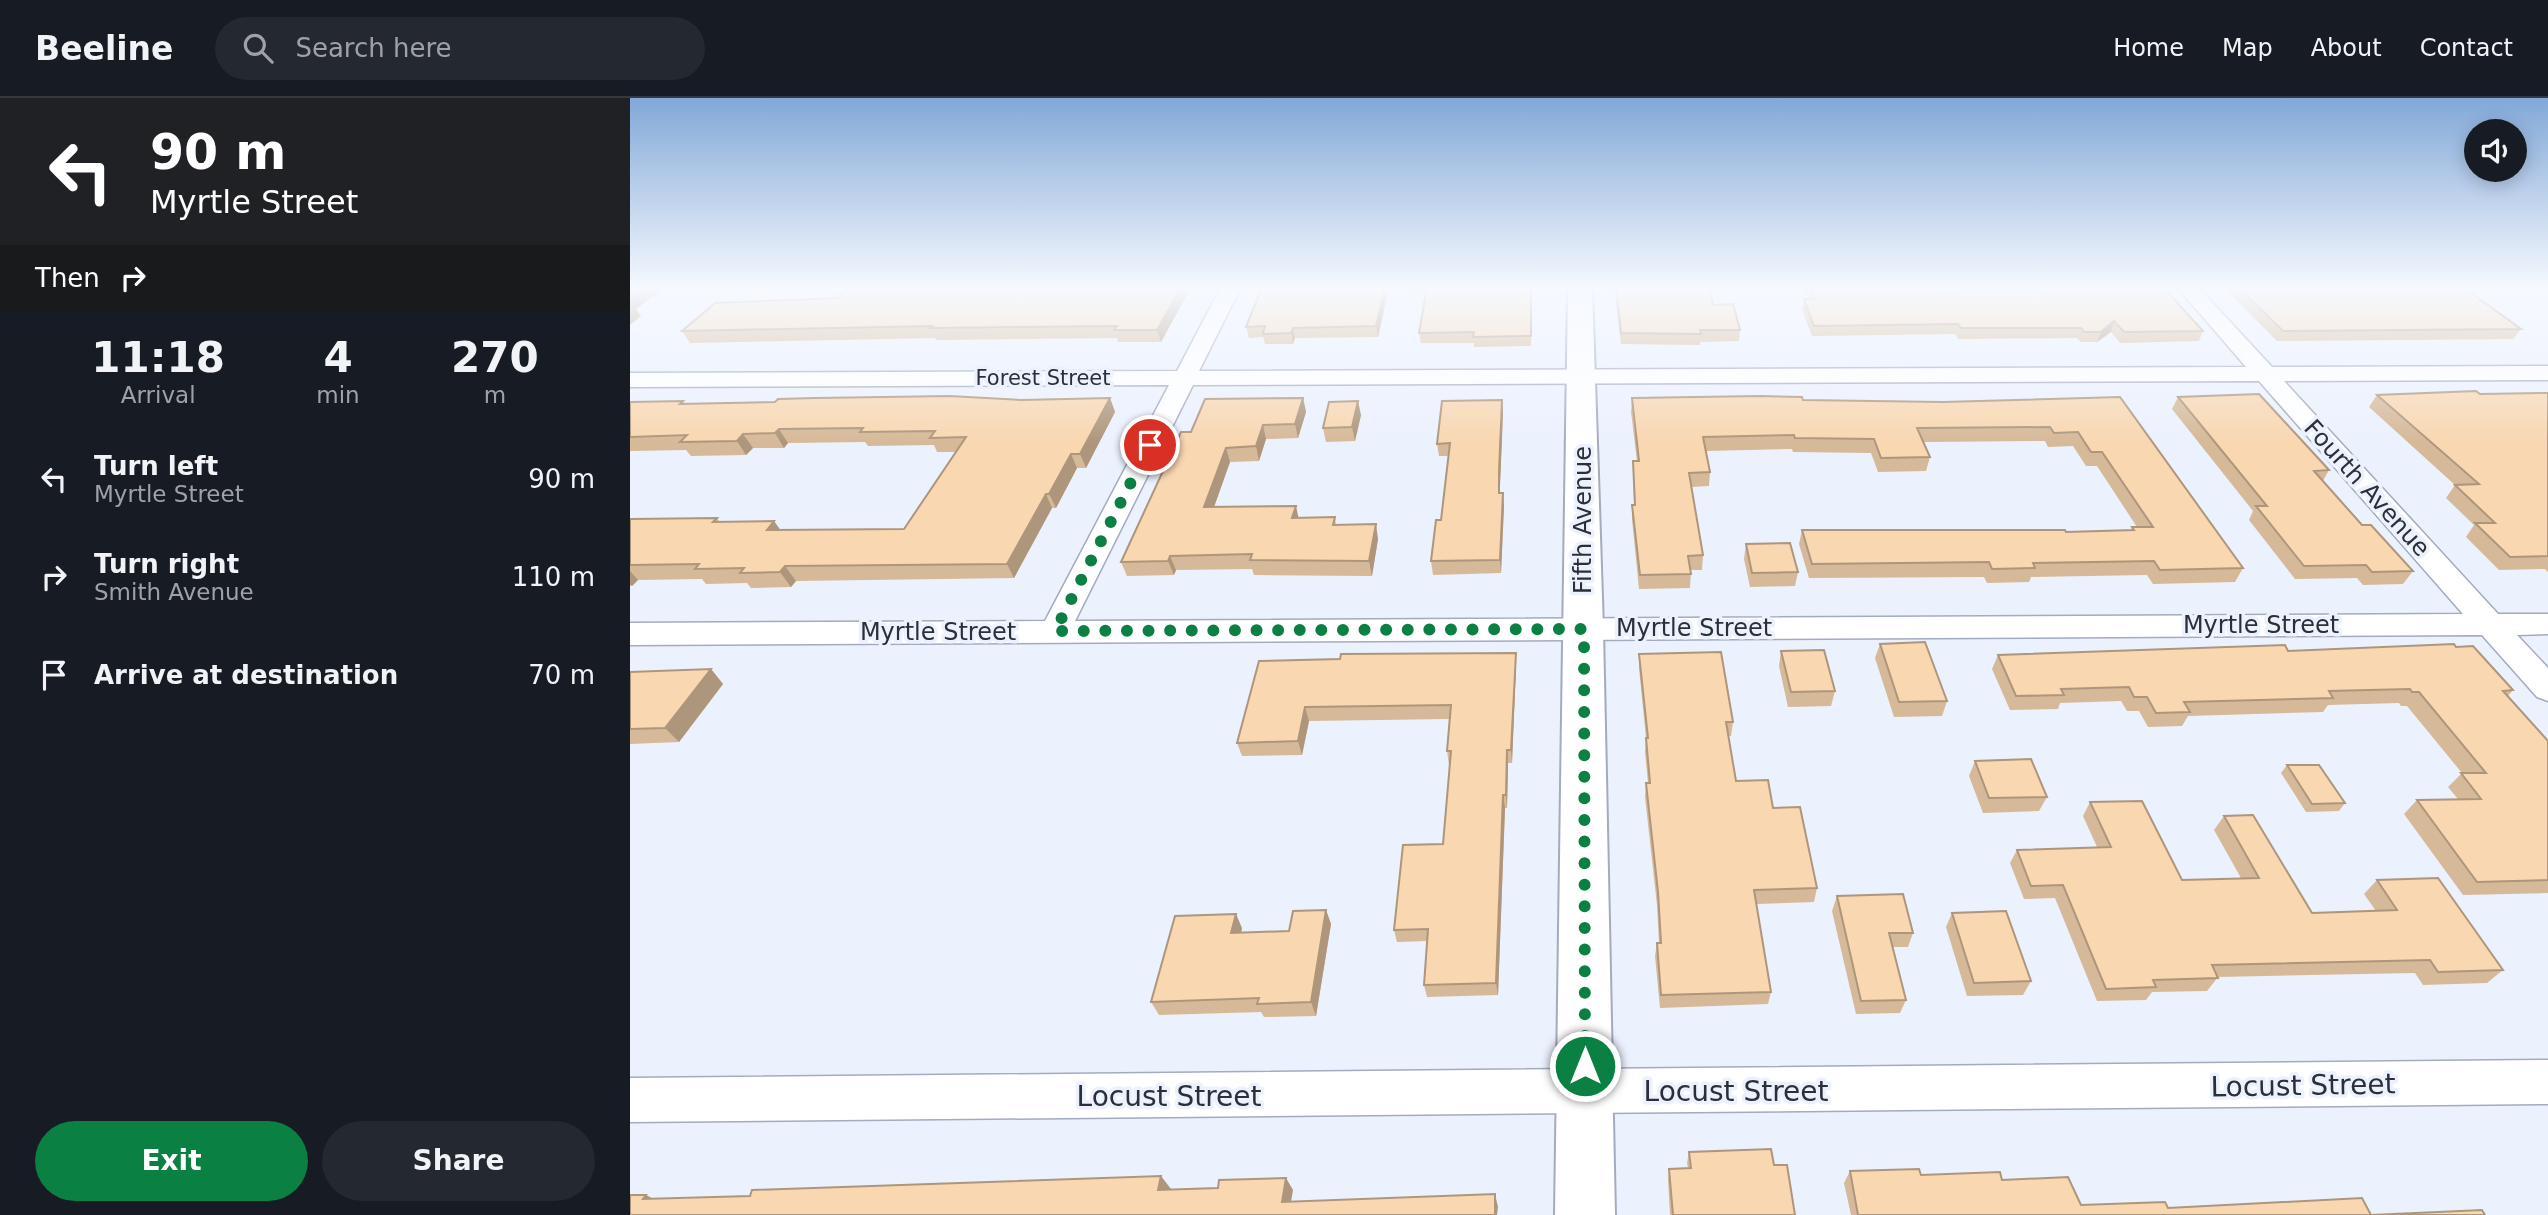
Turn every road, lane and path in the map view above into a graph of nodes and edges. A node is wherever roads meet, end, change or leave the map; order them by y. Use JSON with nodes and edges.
{"nodes":[{"id":1,"x":1204,"y":339,"type":"edge"},
{"id":2,"x":1581,"y":339,"type":"edge"},
{"id":3,"x":2234,"y":339,"type":"edge"},
{"id":4,"x":2548,"y":373,"type":"edge"},
{"id":5,"x":2265,"y":374,"type":"junction"},
{"id":6,"x":1582,"y":377,"type":"junction"},
{"id":7,"x":1184,"y":378,"type":"junction"},
{"id":8,"x":630,"y":380,"type":"edge"},
{"id":9,"x":2488,"y":624,"type":"junction"},
{"id":10,"x":2548,"y":624,"type":"edge"},
{"id":11,"x":1584,"y":629,"type":"junction"},
{"id":12,"x":1055,"y":631,"type":"junction"},
{"id":13,"x":630,"y":634,"type":"edge"},
{"id":14,"x":2548,"y":689,"type":"edge"},
{"id":15,"x":2548,"y":1082,"type":"edge"},
{"id":16,"x":1585,"y":1092,"type":"junction"},
{"id":17,"x":630,"y":1100,"type":"edge"},
{"id":18,"x":1585,"y":1215,"type":"edge"}],
"edges":[{"from":1,"to":7,"type":"street"},
{"from":2,"to":6,"type":"street","name":"Fifth Avenue"},
{"from":3,"to":5,"type":"street","name":"Fourth Avenue"},
{"from":4,"to":5,"type":"street","name":"Forest Street"},
{"from":5,"to":6,"type":"street","name":"Forest Street"},
{"from":5,"to":9,"type":"street","name":"Fourth Avenue"},
{"from":6,"to":7,"type":"street","name":"Forest Street"},
{"from":6,"to":11,"type":"street","name":"Fifth Avenue"},
{"from":7,"to":8,"type":"street","name":"Forest Street"},
{"from":7,"to":12,"type":"street"},
{"from":9,"to":10,"type":"street","name":"Myrtle Street"},
{"from":9,"to":11,"type":"street","name":"Myrtle Street"},
{"from":9,"to":14,"type":"street","name":"Fourth Avenue"},
{"from":11,"to":12,"type":"street","name":"Myrtle Street"},
{"from":11,"to":16,"type":"street","name":"Fifth Avenue"},
{"from":12,"to":13,"type":"street","name":"Myrtle Street"},
{"from":15,"to":16,"type":"street","name":"Locust Street"},
{"from":16,"to":17,"type":"street","name":"Locust Street"},
{"from":16,"to":18,"type":"street","name":"Fifth Avenue"}]}
